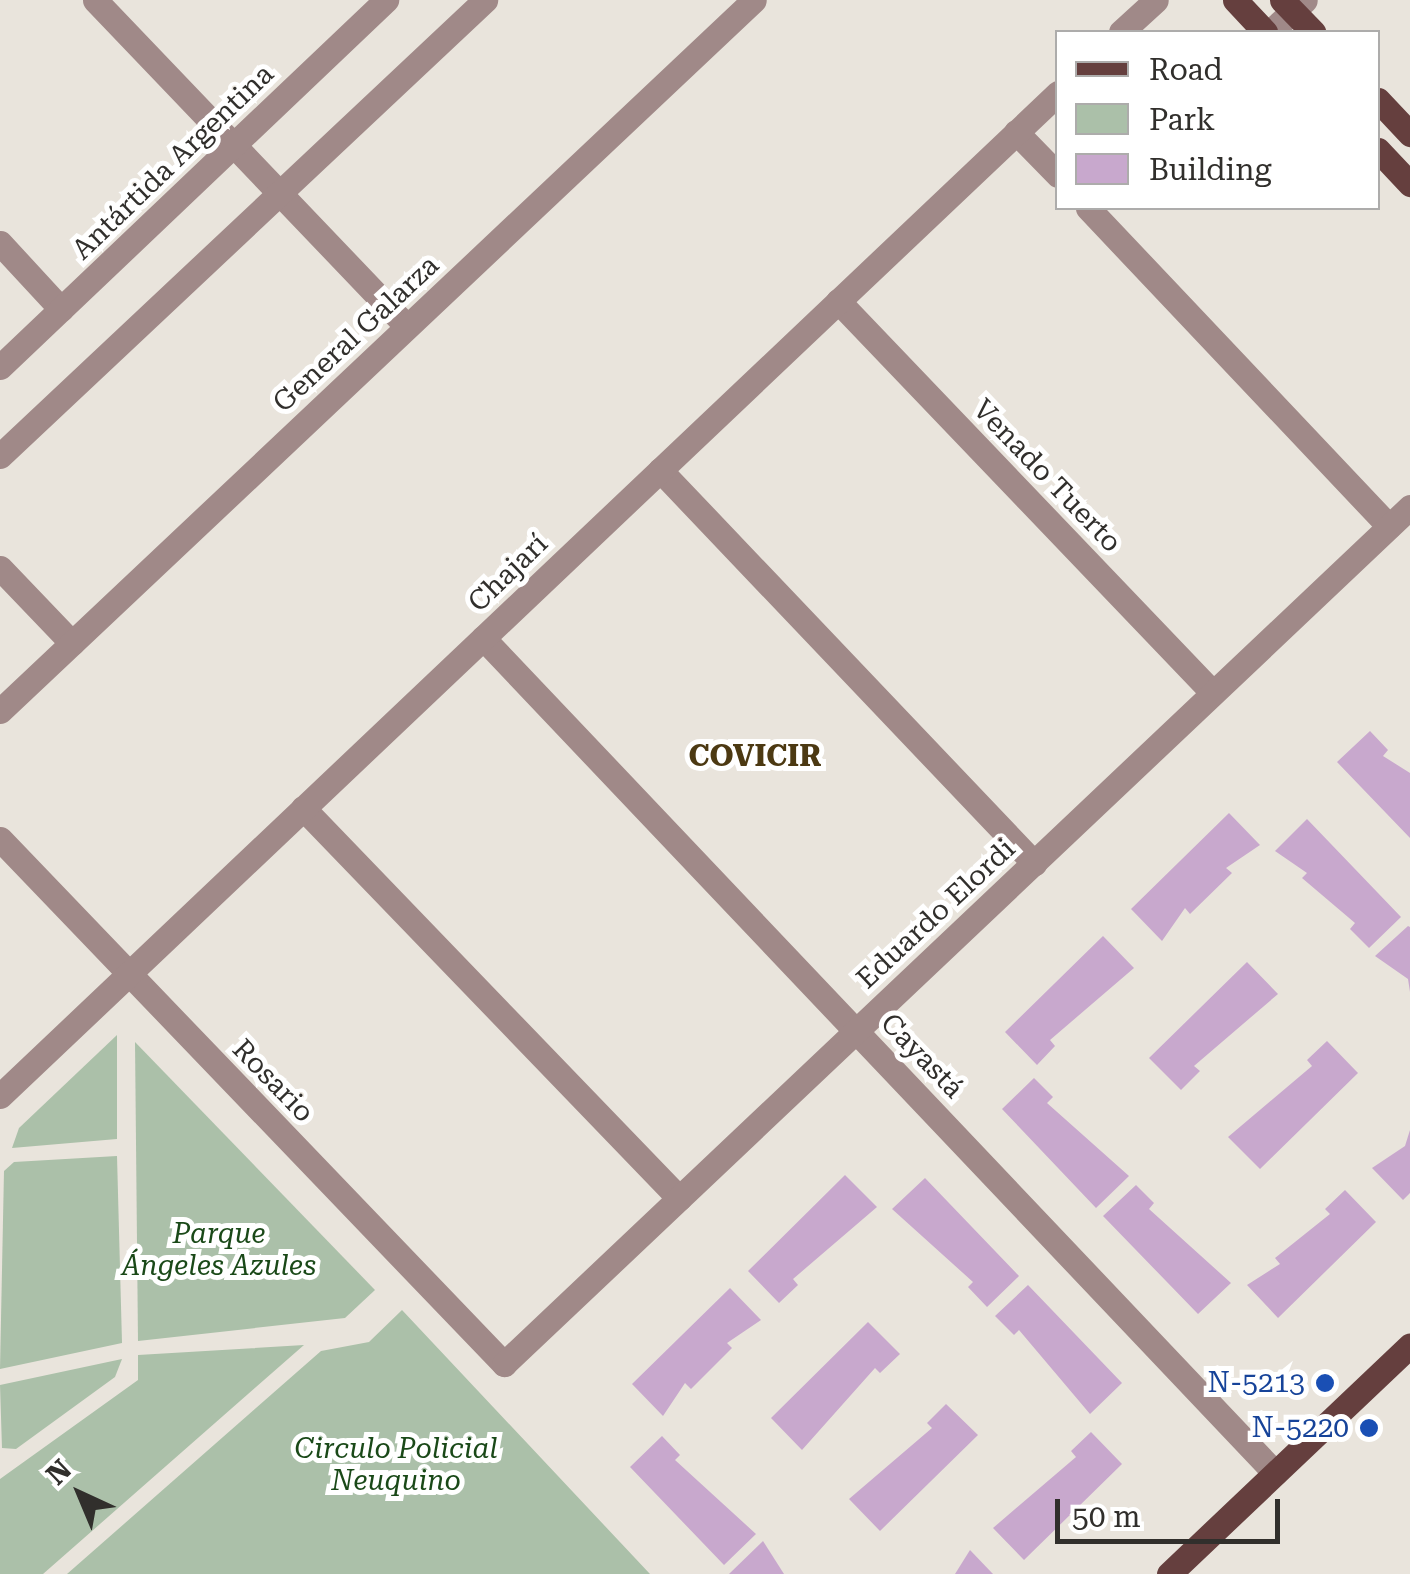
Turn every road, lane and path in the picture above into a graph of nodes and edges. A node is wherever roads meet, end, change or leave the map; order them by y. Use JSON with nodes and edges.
{"nodes":[{"id":1,"x":94,"y":0,"type":"edge"},
{"id":2,"x":386,"y":0,"type":"edge"},
{"id":3,"x":485,"y":0,"type":"edge"},
{"id":4,"x":754,"y":0,"type":"edge"},
{"id":5,"x":1156,"y":0,"type":"edge"},
{"id":6,"x":1236,"y":0,"type":"edge"},
{"id":7,"x":1293,"y":4,"type":"edge"},
{"id":8,"x":1124,"y":30,"type":"edge"},
{"id":9,"x":1266,"y":30,"type":"edge"},
{"id":10,"x":1270,"y":30,"type":"edge"},
{"id":11,"x":1311,"y":30,"type":"edge"},
{"id":12,"x":1055,"y":96,"type":"edge"},
{"id":13,"x":1380,"y":102,"type":"edge"},
{"id":14,"x":1016,"y":132,"type":"junction"},
{"id":15,"x":1410,"y":134,"type":"edge"},
{"id":16,"x":232,"y":146,"type":"junction"},
{"id":17,"x":1380,"y":152,"type":"edge"},
{"id":18,"x":1055,"y":173,"type":"edge"},
{"id":19,"x":1410,"y":184,"type":"edge"},
{"id":20,"x":278,"y":194,"type":"junction"},
{"id":21,"x":1090,"y":210,"type":"edge"},
{"id":22,"x":0,"y":243,"type":"edge"},
{"id":23,"x":838,"y":301,"type":"junction"},
{"id":24,"x":61,"y":309,"type":"junction"},
{"id":25,"x":407,"y":326,"type":"junction"},
{"id":26,"x":0,"y":367,"type":"edge"},
{"id":27,"x":0,"y":456,"type":"edge"},
{"id":28,"x":660,"y":470,"type":"junction"},
{"id":29,"x":1410,"y":507,"type":"edge"},
{"id":30,"x":1389,"y":526,"type":"junction"},
{"id":31,"x":0,"y":568,"type":"edge"},
{"id":32,"x":483,"y":638,"type":"junction"},
{"id":33,"x":72,"y":644,"type":"junction"},
{"id":34,"x":1213,"y":693,"type":"junction"},
{"id":35,"x":0,"y":711,"type":"edge"},
{"id":36,"x":303,"y":808,"type":"junction"},
{"id":37,"x":0,"y":839,"type":"edge"},
{"id":38,"x":1034,"y":862,"type":"junction"},
{"id":39,"x":129,"y":974,"type":"junction"},
{"id":40,"x":856,"y":1031,"type":"junction"},
{"id":41,"x":0,"y":1096,"type":"edge"},
{"id":42,"x":679,"y":1198,"type":"junction"},
{"id":43,"x":1410,"y":1345,"type":"edge"},
{"id":44,"x":504,"y":1364,"type":"joint"},
{"id":45,"x":1276,"y":1473,"type":"junction"},
{"id":46,"x":1169,"y":1574,"type":"edge"}],
"edges":[{"from":1,"to":16,"type":"street"},
{"from":2,"to":16,"type":"street","name":"Antártida Argentina"},
{"from":3,"to":20,"type":"street"},
{"from":4,"to":25,"type":"street","name":"General Galarza"},
{"from":5,"to":8,"type":"street"},
{"from":6,"to":9,"type":"main road"},
{"from":7,"to":10,"type":"street"},
{"from":7,"to":11,"type":"main road"},
{"from":12,"to":14,"type":"street","name":"Chajarí"},
{"from":13,"to":15,"type":"main road"},
{"from":14,"to":18,"type":"street"},
{"from":14,"to":23,"type":"street","name":"Chajarí"},
{"from":16,"to":20,"type":"street"},
{"from":16,"to":24,"type":"street","name":"Antártida Argentina"},
{"from":17,"to":19,"type":"main road"},
{"from":20,"to":25,"type":"street"},
{"from":20,"to":27,"type":"street"},
{"from":21,"to":30,"type":"street"},
{"from":22,"to":24,"type":"street"},
{"from":23,"to":28,"type":"street","name":"Chajarí"},
{"from":23,"to":34,"type":"street","name":"Venado Tuerto"},
{"from":24,"to":26,"type":"street","name":"Antártida Argentina"},
{"from":25,"to":33,"type":"street","name":"General Galarza"},
{"from":28,"to":32,"type":"street","name":"Chajarí"},
{"from":28,"to":38,"type":"street"},
{"from":29,"to":30,"type":"street","name":"Eduardo Elordi"},
{"from":30,"to":34,"type":"street","name":"Eduardo Elordi"},
{"from":31,"to":33,"type":"street"},
{"from":32,"to":36,"type":"street","name":"Chajarí"},
{"from":32,"to":40,"type":"street","name":"Cayastá"},
{"from":33,"to":35,"type":"street","name":"General Galarza"},
{"from":34,"to":38,"type":"street","name":"Eduardo Elordi"},
{"from":36,"to":39,"type":"street","name":"Chajarí"},
{"from":36,"to":42,"type":"street"},
{"from":37,"to":39,"type":"street","name":"Rosario"},
{"from":38,"to":40,"type":"street","name":"Eduardo Elordi"},
{"from":39,"to":41,"type":"street","name":"Chajarí"},
{"from":39,"to":44,"type":"street","name":"Rosario"},
{"from":40,"to":42,"type":"street","name":"Eduardo Elordi"},
{"from":40,"to":45,"type":"street","name":"Cayastá"},
{"from":42,"to":44,"type":"street","name":"Eduardo Elordi"},
{"from":43,"to":45,"type":"main road"},
{"from":45,"to":46,"type":"main road"}]}
